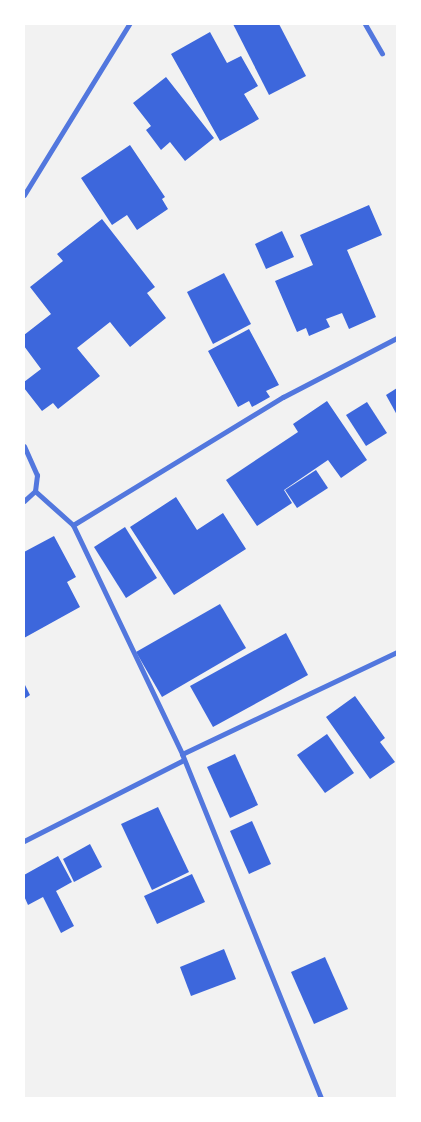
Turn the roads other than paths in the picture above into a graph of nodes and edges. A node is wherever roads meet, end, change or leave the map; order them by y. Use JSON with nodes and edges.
{"nodes":[{"id":1,"x":129,"y":24,"type":"edge"},
{"id":2,"x":365,"y":24,"type":"edge"},
{"id":3,"x":382,"y":54,"type":"dead end"},
{"id":4,"x":24,"y":195,"type":"edge"},
{"id":5,"x":397,"y":338,"type":"edge"},
{"id":6,"x":24,"y":446,"type":"edge"},
{"id":7,"x":35,"y":491,"type":"junction"},
{"id":8,"x":24,"y":501,"type":"edge"},
{"id":9,"x":73,"y":525,"type":"junction"},
{"id":10,"x":397,"y":652,"type":"edge"},
{"id":11,"x":183,"y":757,"type":"junction"},
{"id":12,"x":24,"y":841,"type":"edge"},
{"id":13,"x":321,"y":1098,"type":"edge"}],
"edges":[{"from":1,"to":4,"type":"street"},
{"from":2,"to":3,"type":"street"},
{"from":5,"to":9,"type":"street"},
{"from":6,"to":7,"type":"street"},
{"from":7,"to":8,"type":"street"},
{"from":7,"to":9,"type":"street"},
{"from":9,"to":11,"type":"street"},
{"from":10,"to":11,"type":"street"},
{"from":11,"to":12,"type":"street"},
{"from":11,"to":13,"type":"street"}]}
